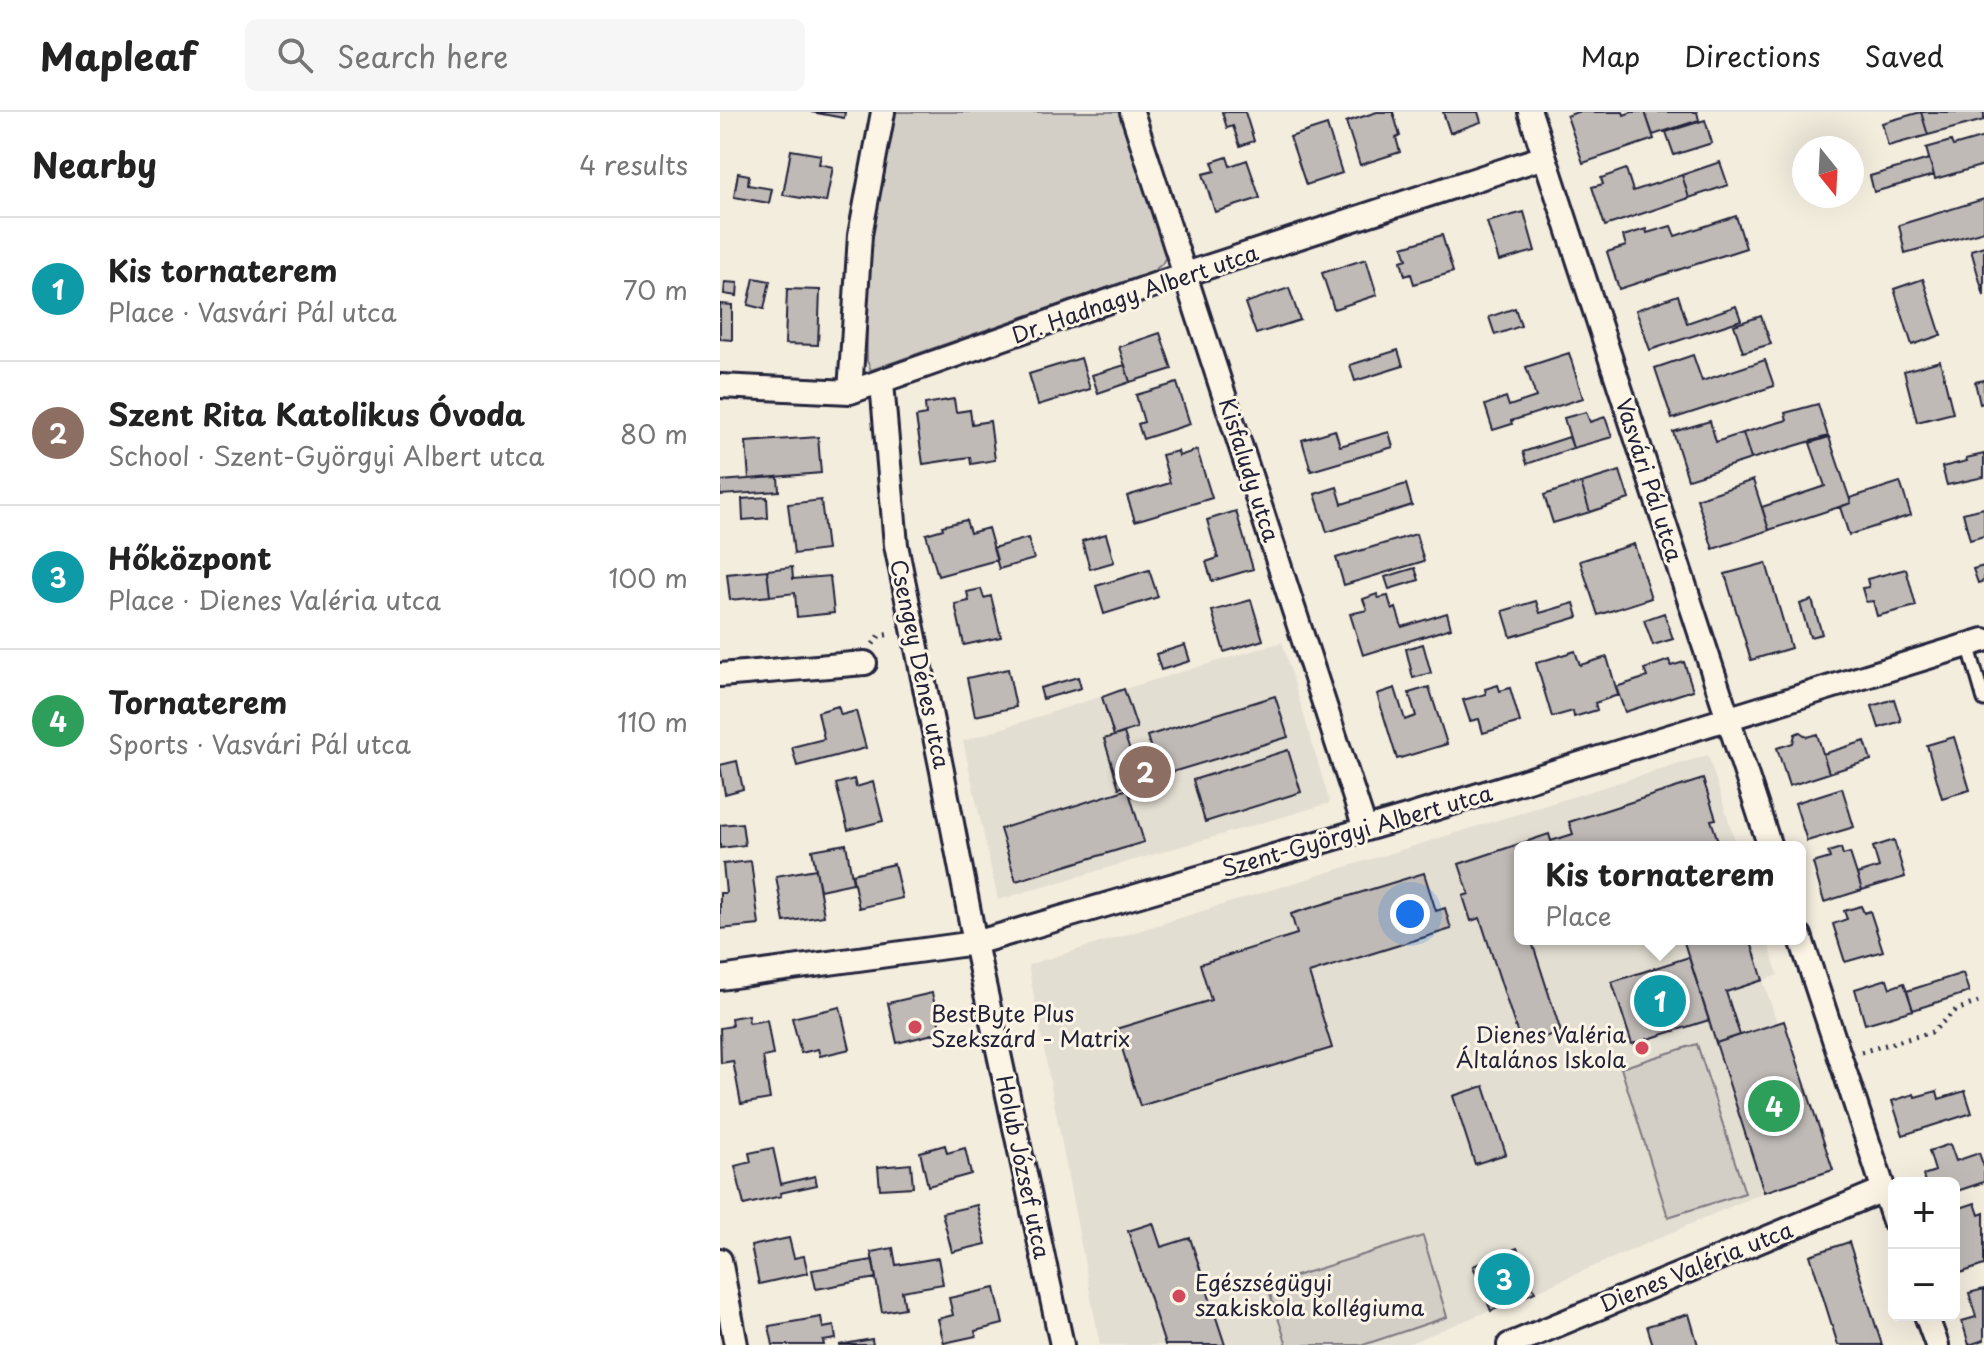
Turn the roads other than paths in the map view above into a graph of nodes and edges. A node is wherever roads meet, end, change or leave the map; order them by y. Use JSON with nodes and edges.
{"nodes":[{"id":1,"x":883,"y":112,"type":"edge"},
{"id":2,"x":1132,"y":112,"type":"edge"},
{"id":3,"x":1530,"y":112,"type":"edge"},
{"id":4,"x":1544,"y":157,"type":"junction"},
{"id":5,"x":1186,"y":274,"type":"junction"},
{"id":6,"x":882,"y":383,"type":"junction"},
{"id":7,"x":720,"y":386,"type":"edge"},
{"id":8,"x":850,"y":392,"type":"junction"},
{"id":9,"x":1976,"y":642,"type":"edge"},
{"id":10,"x":861,"y":663,"type":"road end"},
{"id":11,"x":720,"y":675,"type":"edge"},
{"id":12,"x":1984,"y":700,"type":"edge"},
{"id":13,"x":1727,"y":719,"type":"junction"},
{"id":14,"x":1365,"y":829,"type":"junction"},
{"id":15,"x":1768,"y":841,"type":"edge"},
{"id":16,"x":975,"y":943,"type":"junction"},
{"id":17,"x":1803,"y":945,"type":"edge"},
{"id":18,"x":720,"y":978,"type":"edge"},
{"id":19,"x":1883,"y":1190,"type":"junction"},
{"id":20,"x":1888,"y":1204,"type":"edge"},
{"id":21,"x":720,"y":1260,"type":"edge"},
{"id":22,"x":1928,"y":1321,"type":"edge"},
{"id":23,"x":736,"y":1345,"type":"edge"},
{"id":24,"x":1062,"y":1345,"type":"edge"},
{"id":25,"x":1509,"y":1345,"type":"edge"},
{"id":26,"x":1937,"y":1345,"type":"edge"}],
"edges":[{"from":1,"to":8,"type":"street"},
{"from":2,"to":5,"type":"street","name":"Kisfaludy utca"},
{"from":3,"to":4,"type":"street","name":"Vasvári Pál utca"},
{"from":4,"to":5,"type":"street","name":"Dr. Hadnagy Albert utca"},
{"from":4,"to":13,"type":"street","name":"Vasvári Pál utca"},
{"from":5,"to":6,"type":"street","name":"Dr. Hadnagy Albert utca"},
{"from":5,"to":14,"type":"street","name":"Kisfaludy utca"},
{"from":6,"to":8,"type":"street","name":"Dr. Hadnagy Albert utca"},
{"from":6,"to":16,"type":"street","name":"Csengey Dénes utca"},
{"from":7,"to":8,"type":"street","name":"Dr. Hadnagy Albert utca"},
{"from":9,"to":12,"type":"lane"},
{"from":9,"to":13,"type":"street","name":"Szent-Györgyi Albert utca"},
{"from":10,"to":11,"type":"street"},
{"from":13,"to":14,"type":"street","name":"Szent-Györgyi Albert utca"},
{"from":13,"to":15,"type":"street","name":"Vasvári Pál utca"},
{"from":14,"to":16,"type":"street","name":"Szent-Györgyi Albert utca"},
{"from":16,"to":18,"type":"street","name":"Szent-Györgyi Albert utca"},
{"from":16,"to":24,"type":"street","name":"Holub József utca"},
{"from":17,"to":19,"type":"street"},
{"from":19,"to":20,"type":"street"},
{"from":19,"to":25,"type":"street","name":"Dienes Valéria utca"},
{"from":21,"to":23,"type":"street"},
{"from":22,"to":26,"type":"street"}]}
